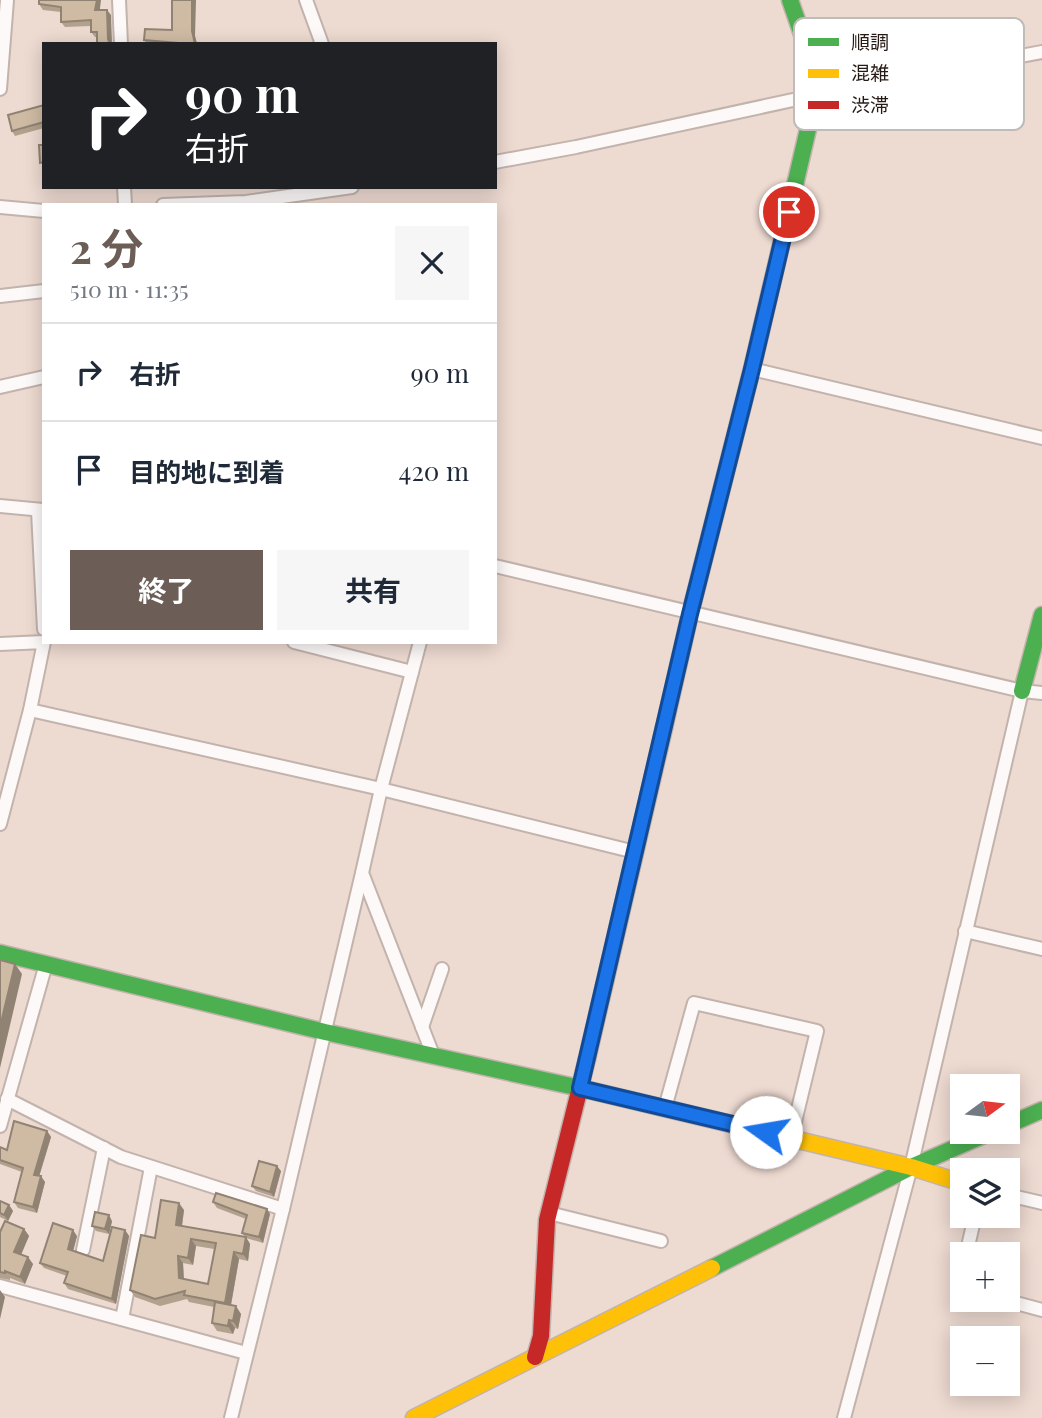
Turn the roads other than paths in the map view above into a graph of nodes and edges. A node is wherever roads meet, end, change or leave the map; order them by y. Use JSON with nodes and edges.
{"nodes":[{"id":1,"x":7,"y":0,"type":"edge"},
{"id":2,"x":120,"y":0,"type":"edge"},
{"id":3,"x":306,"y":0,"type":"edge"},
{"id":4,"x":790,"y":0,"type":"edge"},
{"id":5,"x":797,"y":18,"type":"edge"},
{"id":6,"x":121,"y":42,"type":"edge"},
{"id":7,"x":321,"y":42,"type":"edge"},
{"id":8,"x":1042,"y":52,"type":"edge"},
{"id":9,"x":1024,"y":55,"type":"edge"},
{"id":10,"x":0,"y":89,"type":"edge"},
{"id":11,"x":794,"y":100,"type":"edge"},
{"id":12,"x":808,"y":130,"type":"edge"},
{"id":13,"x":497,"y":162,"type":"edge"},
{"id":14,"x":337,"y":189,"type":"edge"},
{"id":15,"x":204,"y":203,"type":"edge"},
{"id":16,"x":0,"y":206,"type":"edge"},
{"id":17,"x":42,"y":211,"type":"edge"},
{"id":18,"x":42,"y":291,"type":"edge"},
{"id":19,"x":0,"y":296,"type":"edge"},
{"id":20,"x":752,"y":369,"type":"junction"},
{"id":21,"x":42,"y":377,"type":"edge"},
{"id":22,"x":0,"y":387,"type":"edge"},
{"id":23,"x":1042,"y":438,"type":"edge"},
{"id":24,"x":0,"y":506,"type":"edge"},
{"id":25,"x":41,"y":511,"type":"edge"},
{"id":26,"x":42,"y":556,"type":"edge"},
{"id":27,"x":497,"y":566,"type":"edge"},
{"id":28,"x":690,"y":614,"type":"junction"},
{"id":29,"x":1042,"y":615,"type":"edge"},
{"id":30,"x":42,"y":642,"type":"edge"},
{"id":31,"x":0,"y":644,"type":"edge"},
{"id":32,"x":44,"y":644,"type":"edge"},
{"id":33,"x":303,"y":644,"type":"edge"},
{"id":34,"x":419,"y":644,"type":"edge"},
{"id":35,"x":412,"y":672,"type":"junction"},
{"id":36,"x":1022,"y":691,"type":"junction"},
{"id":37,"x":1042,"y":693,"type":"edge"},
{"id":38,"x":30,"y":709,"type":"junction"},
{"id":39,"x":381,"y":789,"type":"junction"},
{"id":40,"x":0,"y":824,"type":"edge"},
{"id":41,"x":635,"y":852,"type":"junction"},
{"id":42,"x":362,"y":873,"type":"junction"},
{"id":43,"x":965,"y":931,"type":"junction"},
{"id":44,"x":1042,"y":949,"type":"edge"},
{"id":45,"x":0,"y":953,"type":"edge"},
{"id":46,"x":46,"y":964,"type":"junction"},
{"id":47,"x":442,"y":968,"type":"dead end"},
{"id":48,"x":422,"y":1027,"type":"junction"},
{"id":49,"x":325,"y":1032,"type":"junction"},
{"id":50,"x":433,"y":1055,"type":"junction"},
{"id":51,"x":580,"y":1088,"type":"junction"},
{"id":52,"x":7,"y":1100,"type":"junction"},
{"id":53,"x":665,"y":1108,"type":"junction"},
{"id":54,"x":1042,"y":1110,"type":"edge"},
{"id":55,"x":1020,"y":1120,"type":"edge"},
{"id":56,"x":0,"y":1126,"type":"edge"},
{"id":57,"x":791,"y":1138,"type":"junction"},
{"id":58,"x":963,"y":1144,"type":"edge"},
{"id":59,"x":104,"y":1148,"type":"junction"},
{"id":60,"x":151,"y":1167,"type":"junction"},
{"id":61,"x":911,"y":1167,"type":"junction"},
{"id":62,"x":950,"y":1179,"type":"edge"},
{"id":63,"x":1020,"y":1198,"type":"edge"},
{"id":64,"x":1042,"y":1203,"type":"edge"},
{"id":65,"x":283,"y":1209,"type":"junction"},
{"id":66,"x":549,"y":1213,"type":"junction"},
{"id":67,"x":662,"y":1241,"type":"dead end"},
{"id":68,"x":83,"y":1250,"type":"dead end"},
{"id":69,"x":0,"y":1286,"type":"edge"},
{"id":70,"x":1020,"y":1304,"type":"edge"},
{"id":71,"x":1042,"y":1310,"type":"edge"},
{"id":72,"x":122,"y":1319,"type":"junction"},
{"id":73,"x":246,"y":1353,"type":"junction"},
{"id":74,"x":535,"y":1357,"type":"junction"},
{"id":75,"x":231,"y":1418,"type":"edge"},
{"id":76,"x":414,"y":1418,"type":"edge"},
{"id":77,"x":844,"y":1418,"type":"edge"}],
"edges":[{"from":1,"to":10,"type":"street"},
{"from":2,"to":6,"type":"street"},
{"from":3,"to":7,"type":"street"},
{"from":4,"to":5,"type":"street"},
{"from":8,"to":9,"type":"street"},
{"from":11,"to":13,"type":"street"},
{"from":12,"to":20,"type":"street"},
{"from":14,"to":15,"type":"street"},
{"from":16,"to":17,"type":"street"},
{"from":18,"to":19,"type":"street"},
{"from":20,"to":23,"type":"street"},
{"from":20,"to":28,"type":"street"},
{"from":21,"to":22,"type":"street"},
{"from":24,"to":25,"type":"street"},
{"from":25,"to":26,"type":"street"},
{"from":27,"to":28,"type":"street"},
{"from":28,"to":36,"type":"street"},
{"from":28,"to":41,"type":"street"},
{"from":29,"to":36,"type":"street"},
{"from":30,"to":31,"type":"street"},
{"from":32,"to":38,"type":"street"},
{"from":33,"to":35,"type":"street"},
{"from":34,"to":35,"type":"street"},
{"from":35,"to":39,"type":"street"},
{"from":36,"to":37,"type":"street"},
{"from":36,"to":43,"type":"street"},
{"from":38,"to":39,"type":"street"},
{"from":38,"to":40,"type":"street"},
{"from":39,"to":41,"type":"street"},
{"from":39,"to":42,"type":"street"},
{"from":41,"to":51,"type":"street"},
{"from":42,"to":48,"type":"street"},
{"from":42,"to":49,"type":"street"},
{"from":43,"to":44,"type":"street"},
{"from":43,"to":61,"type":"street"},
{"from":45,"to":46,"type":"street"},
{"from":46,"to":49,"type":"street"},
{"from":46,"to":52,"type":"street"},
{"from":47,"to":48,"type":"street"},
{"from":48,"to":50,"type":"street"},
{"from":49,"to":50,"type":"street"},
{"from":49,"to":65,"type":"street"},
{"from":50,"to":51,"type":"street"},
{"from":51,"to":53,"type":"street"},
{"from":51,"to":66,"type":"street"},
{"from":52,"to":56,"type":"street"},
{"from":52,"to":59,"type":"street"},
{"from":53,"to":57,"type":"street"},
{"from":53,"to":57,"type":"street"},
{"from":54,"to":55,"type":"street"},
{"from":57,"to":61,"type":"street"},
{"from":58,"to":61,"type":"street"},
{"from":59,"to":60,"type":"street"},
{"from":59,"to":68,"type":"street"},
{"from":60,"to":65,"type":"street"},
{"from":60,"to":72,"type":"street"},
{"from":61,"to":62,"type":"street"},
{"from":61,"to":74,"type":"street"},
{"from":61,"to":77,"type":"street"},
{"from":63,"to":64,"type":"street"},
{"from":65,"to":73,"type":"street"},
{"from":66,"to":67,"type":"street"},
{"from":66,"to":74,"type":"street"},
{"from":69,"to":72,"type":"street"},
{"from":70,"to":71,"type":"street"},
{"from":72,"to":73,"type":"street"},
{"from":73,"to":75,"type":"street"},
{"from":74,"to":76,"type":"street"}]}
